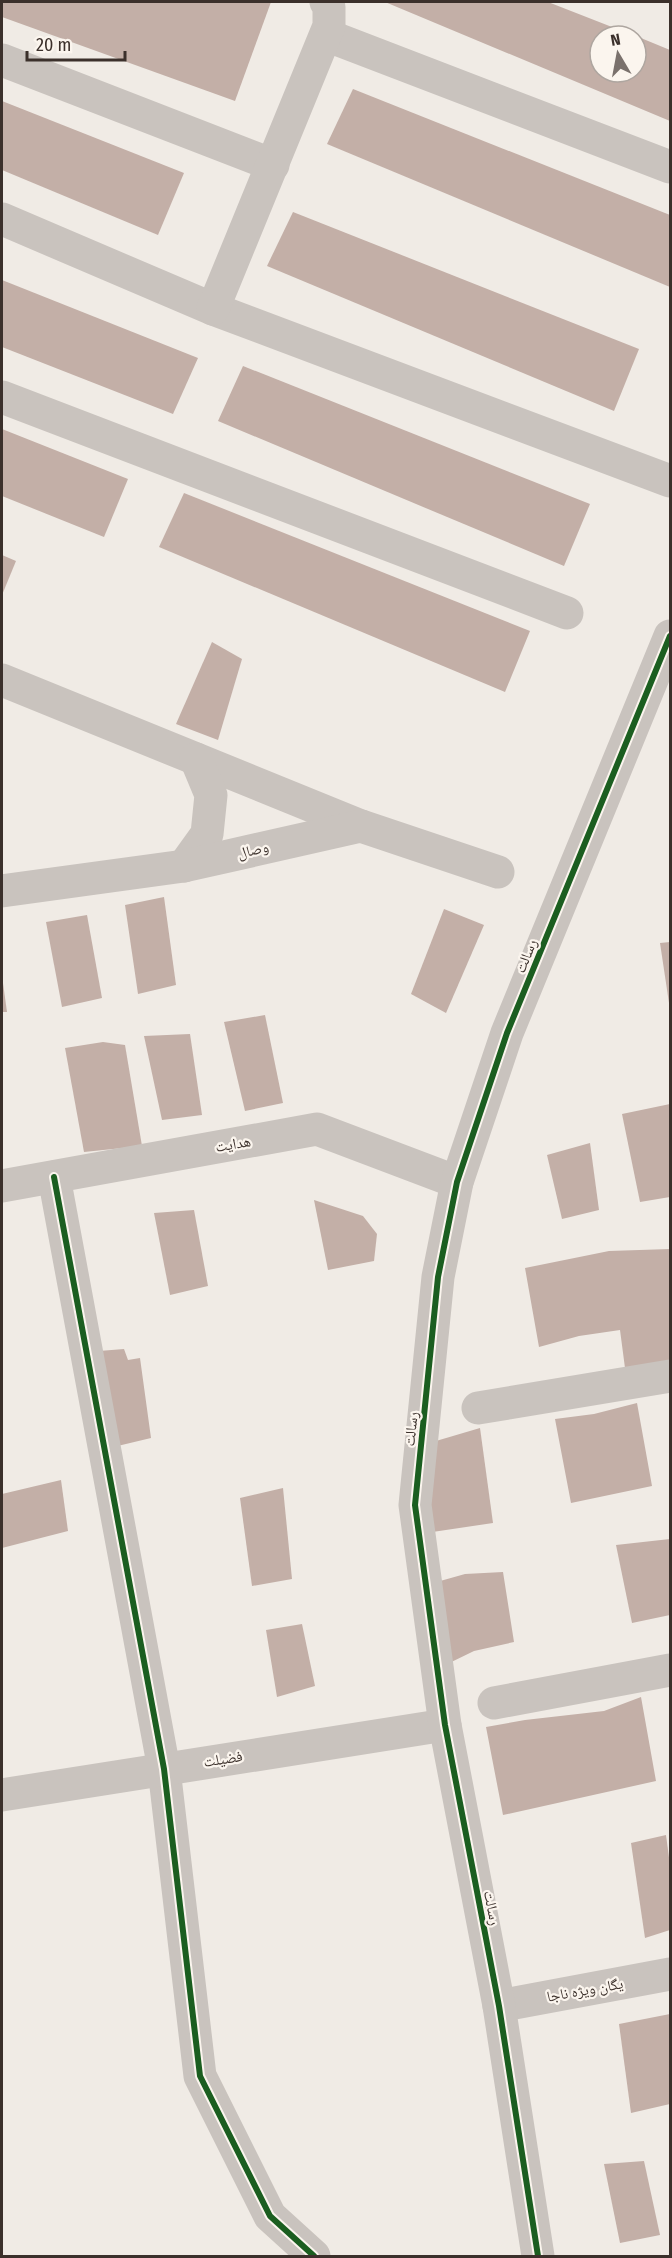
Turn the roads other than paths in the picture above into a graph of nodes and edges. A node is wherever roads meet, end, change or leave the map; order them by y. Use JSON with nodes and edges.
{"nodes":[{"id":1,"x":326,"y":2,"type":"edge"},
{"id":2,"x":326,"y":34,"type":"junction"},
{"id":3,"x":2,"y":60,"type":"edge"},
{"id":4,"x":273,"y":165,"type":"junction"},
{"id":5,"x":670,"y":167,"type":"edge"},
{"id":6,"x":2,"y":219,"type":"edge"},
{"id":7,"x":213,"y":309,"type":"junction"},
{"id":8,"x":2,"y":397,"type":"edge"},
{"id":9,"x":670,"y":481,"type":"edge"},
{"id":10,"x":567,"y":613,"type":"dead end"},
{"id":11,"x":670,"y":636,"type":"edge"},
{"id":12,"x":2,"y":680,"type":"edge"},
{"id":13,"x":196,"y":759,"type":"junction"},
{"id":14,"x":361,"y":826,"type":"junction"},
{"id":15,"x":184,"y":866,"type":"junction"},
{"id":16,"x":498,"y":872,"type":"dead end"},
{"id":17,"x":2,"y":891,"type":"edge"},
{"id":18,"x":54,"y":1177,"type":"junction"},
{"id":19,"x":457,"y":1182,"type":"junction"},
{"id":20,"x":2,"y":1186,"type":"edge"},
{"id":21,"x":670,"y":1376,"type":"edge"},
{"id":22,"x":478,"y":1408,"type":"dead end"},
{"id":23,"x":670,"y":1670,"type":"edge"},
{"id":24,"x":494,"y":1703,"type":"dead end"},
{"id":25,"x":445,"y":1725,"type":"junction"},
{"id":26,"x":164,"y":1769,"type":"junction"},
{"id":27,"x":2,"y":1795,"type":"edge"},
{"id":28,"x":670,"y":1974,"type":"edge"},
{"id":29,"x":499,"y":2006,"type":"junction"},
{"id":30,"x":314,"y":2256,"type":"edge"},
{"id":31,"x":538,"y":2256,"type":"edge"}],
"edges":[{"from":1,"to":2,"type":"street"},
{"from":2,"to":4,"type":"street"},
{"from":2,"to":5,"type":"street"},
{"from":3,"to":4,"type":"street"},
{"from":4,"to":7,"type":"street"},
{"from":6,"to":7,"type":"street"},
{"from":7,"to":9,"type":"street"},
{"from":8,"to":10,"type":"street"},
{"from":11,"to":19,"type":"street","name":"رسالت"},
{"from":12,"to":13,"type":"street"},
{"from":13,"to":14,"type":"street"},
{"from":13,"to":15,"type":"street"},
{"from":14,"to":15,"type":"street","name":"وصال"},
{"from":14,"to":16,"type":"street"},
{"from":15,"to":17,"type":"street","name":"وصال"},
{"from":18,"to":19,"type":"street","name":"هدایت"},
{"from":18,"to":20,"type":"street","name":"هدایت"},
{"from":18,"to":26,"type":"street"},
{"from":19,"to":25,"type":"street","name":"رسالت"},
{"from":21,"to":22,"type":"street"},
{"from":23,"to":24,"type":"street"},
{"from":25,"to":26,"type":"street","name":"فضیلت"},
{"from":25,"to":29,"type":"street","name":"رسالت"},
{"from":26,"to":27,"type":"street","name":"فضیلت"},
{"from":26,"to":30,"type":"street"},
{"from":28,"to":29,"type":"street","name":"یگان ویژه ناجا"},
{"from":29,"to":31,"type":"street","name":"رسالت"}]}
